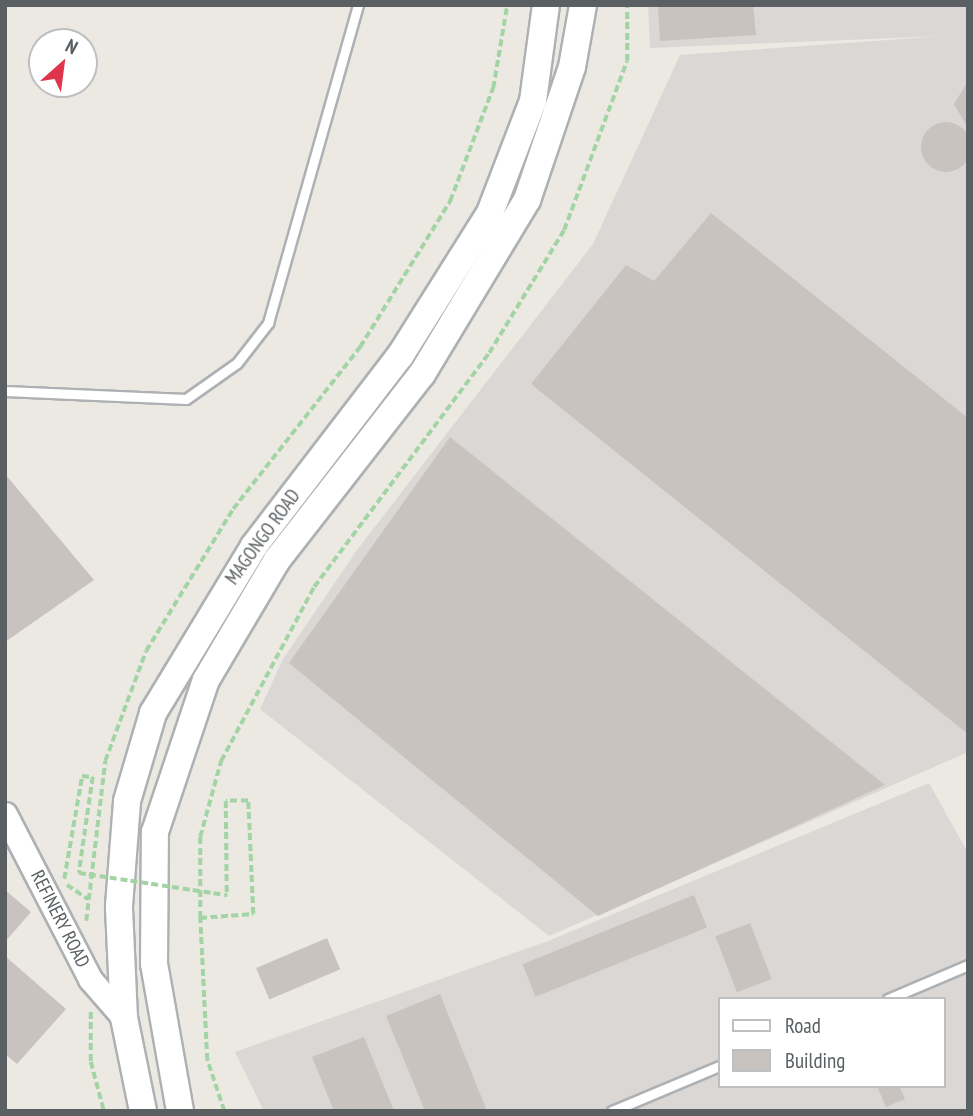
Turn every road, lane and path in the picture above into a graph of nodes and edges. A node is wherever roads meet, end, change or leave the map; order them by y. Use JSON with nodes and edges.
{"nodes":[{"id":1,"x":358,"y":5,"type":"edge"},
{"id":2,"x":546,"y":5,"type":"edge"},
{"id":3,"x":583,"y":5,"type":"edge"},
{"id":4,"x":627,"y":5,"type":"edge"},
{"id":5,"x":5,"y":391,"type":"edge"},
{"id":6,"x":5,"y":814,"type":"edge"},
{"id":7,"x":88,"y":900,"type":"dead end"},
{"id":8,"x":200,"y":918,"type":"junction"},
{"id":9,"x":968,"y":965,"type":"edge"},
{"id":10,"x":893,"y":997,"type":"edge"},
{"id":11,"x":124,"y":1018,"type":"junction"},
{"id":12,"x":718,"y":1066,"type":"edge"},
{"id":13,"x":143,"y":1111,"type":"edge"},
{"id":14,"x":180,"y":1111,"type":"edge"},
{"id":15,"x":224,"y":1111,"type":"edge"},
{"id":16,"x":612,"y":1111,"type":"edge"}],
"edges":[{"from":1,"to":5,"type":"lane"},
{"from":2,"to":11,"type":"main road","name":"MAGONGO ROAD"},
{"from":3,"to":14,"type":"main road","name":"MAGONGO ROAD"},
{"from":4,"to":8,"type":"path"},
{"from":6,"to":11,"type":"street","name":"REFINERY ROAD"},
{"from":7,"to":8,"type":"path","bridge":true},
{"from":8,"to":15,"type":"path"},
{"from":9,"to":10,"type":"lane"},
{"from":11,"to":13,"type":"main road","name":"MAGONGO ROAD"},
{"from":12,"to":16,"type":"lane"}]}
